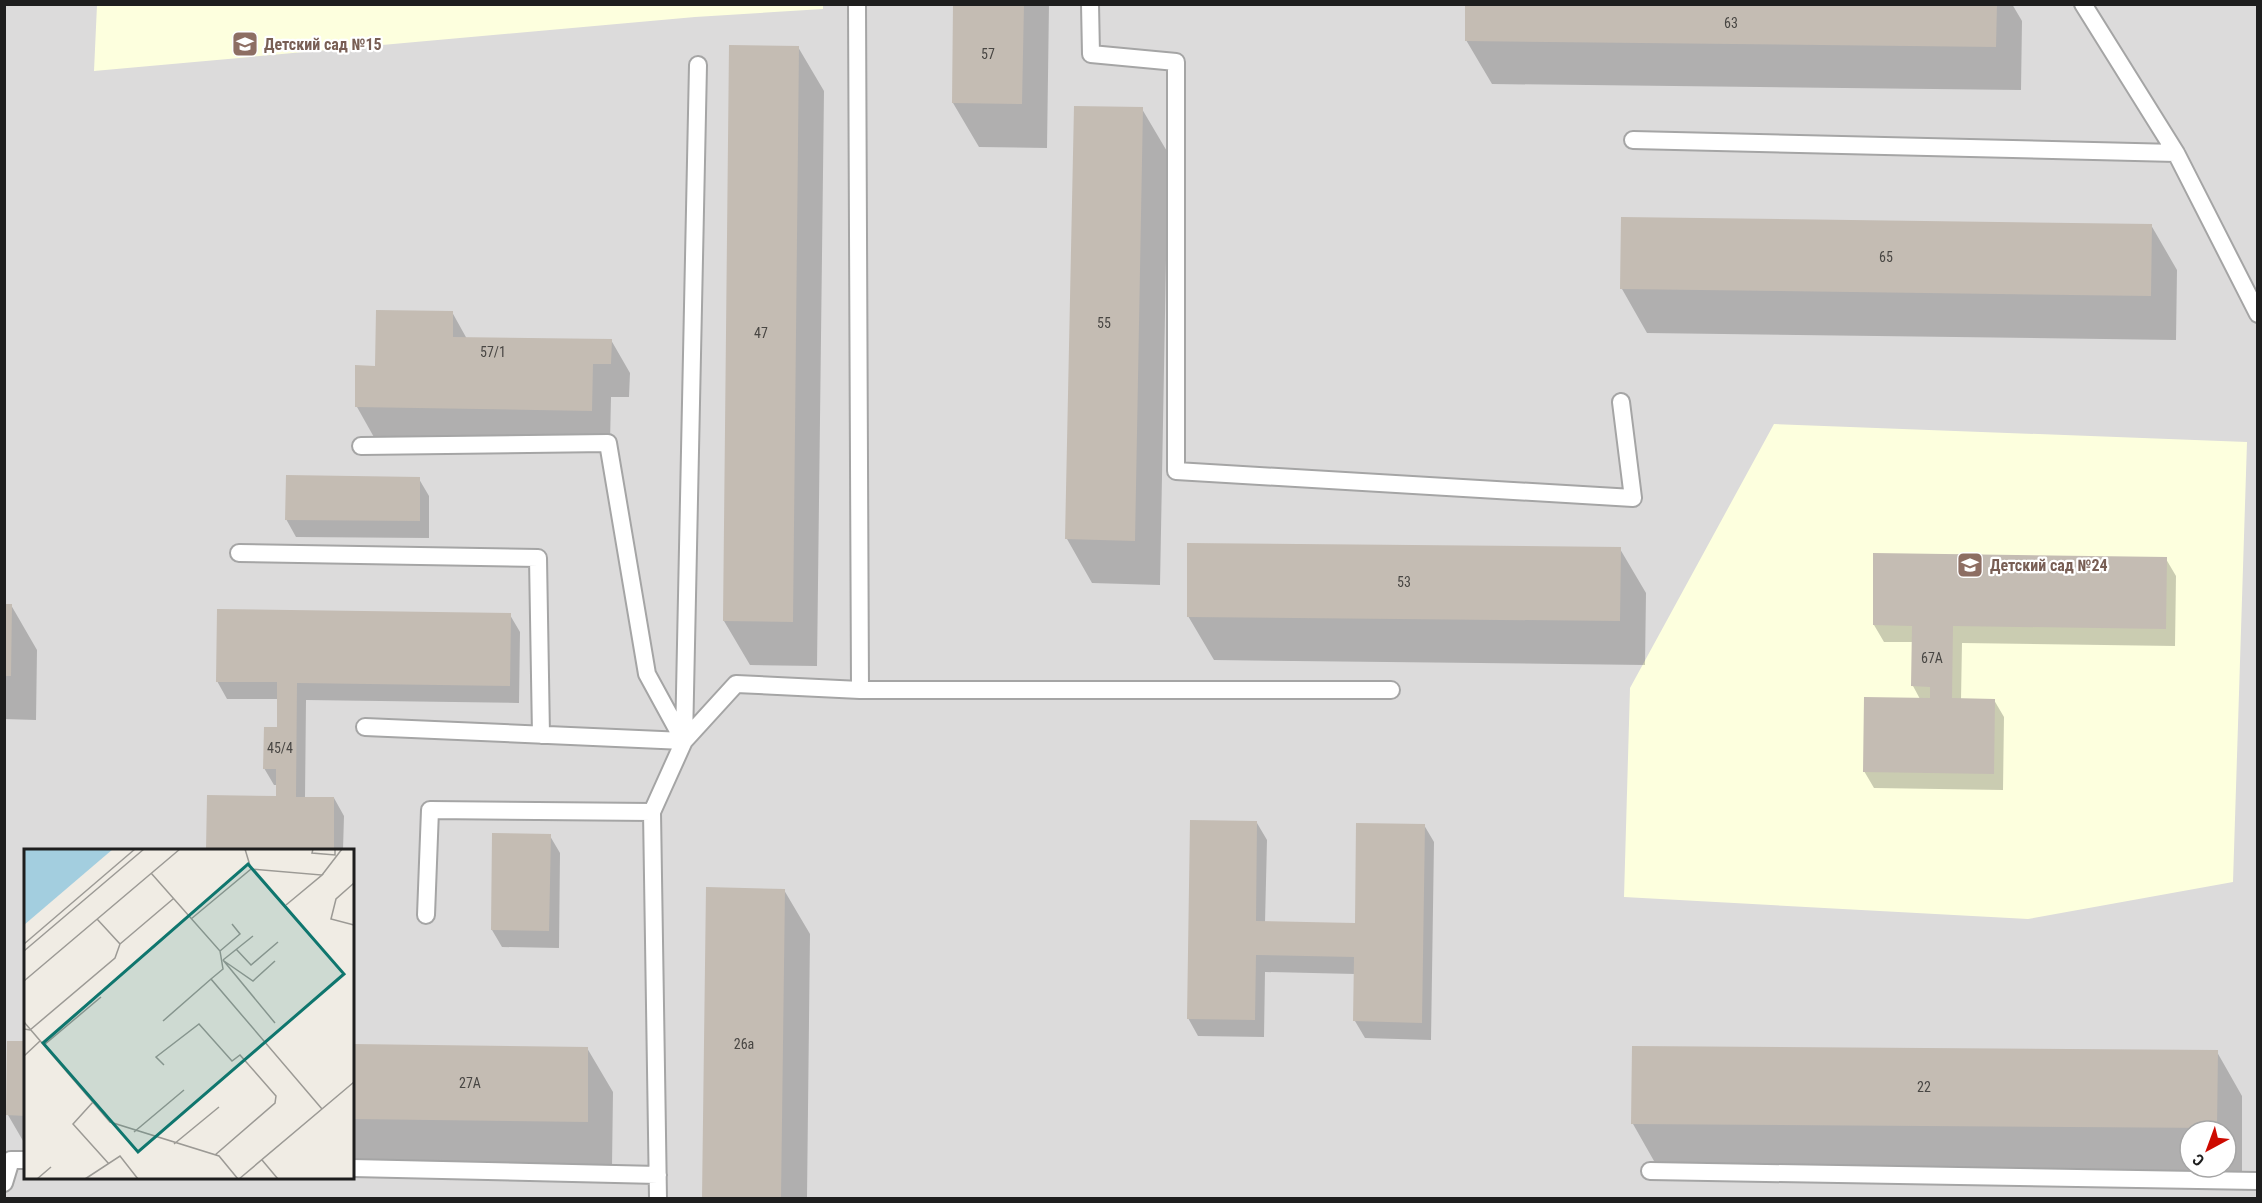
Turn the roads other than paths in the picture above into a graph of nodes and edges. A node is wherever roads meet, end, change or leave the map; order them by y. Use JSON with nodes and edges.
{"nodes":[{"id":1,"x":857,"y":4,"type":"edge"},
{"id":2,"x":1090,"y":4,"type":"edge"},
{"id":3,"x":2083,"y":4,"type":"edge"},
{"id":4,"x":698,"y":65,"type":"dead end"},
{"id":5,"x":1633,"y":140,"type":"dead end"},
{"id":6,"x":2176,"y":153,"type":"junction"},
{"id":7,"x":2258,"y":314,"type":"edge"},
{"id":8,"x":1621,"y":402,"type":"dead end"},
{"id":9,"x":361,"y":446,"type":"dead end"},
{"id":10,"x":239,"y":553,"type":"dead end"},
{"id":11,"x":860,"y":690,"type":"junction"},
{"id":12,"x":1390,"y":690,"type":"dead end"},
{"id":13,"x":365,"y":727,"type":"dead end"},
{"id":14,"x":541,"y":735,"type":"junction"},
{"id":15,"x":684,"y":741,"type":"junction"},
{"id":16,"x":652,"y":812,"type":"junction"},
{"id":17,"x":426,"y":915,"type":"dead end"},
{"id":18,"x":14,"y":1157,"type":"edge"},
{"id":19,"x":354,"y":1168,"type":"edge"},
{"id":20,"x":1650,"y":1171,"type":"dead end"},
{"id":21,"x":657,"y":1175,"type":"junction"},
{"id":22,"x":2258,"y":1181,"type":"edge"},
{"id":23,"x":4,"y":1183,"type":"edge"},
{"id":24,"x":658,"y":1198,"type":"edge"}],
"edges":[{"from":1,"to":11,"type":"lane"},
{"from":2,"to":8,"type":"lane"},
{"from":3,"to":6,"type":"lane"},
{"from":4,"to":15,"type":"lane"},
{"from":5,"to":6,"type":"lane"},
{"from":6,"to":7,"type":"lane"},
{"from":9,"to":15,"type":"lane"},
{"from":10,"to":14,"type":"lane"},
{"from":11,"to":12,"type":"lane"},
{"from":11,"to":15,"type":"lane"},
{"from":13,"to":14,"type":"lane"},
{"from":14,"to":15,"type":"lane"},
{"from":15,"to":16,"type":"lane"},
{"from":16,"to":17,"type":"lane"},
{"from":16,"to":21,"type":"lane"},
{"from":18,"to":23,"type":"lane"},
{"from":19,"to":21,"type":"lane"},
{"from":20,"to":22,"type":"lane"},
{"from":21,"to":24,"type":"lane"}]}
